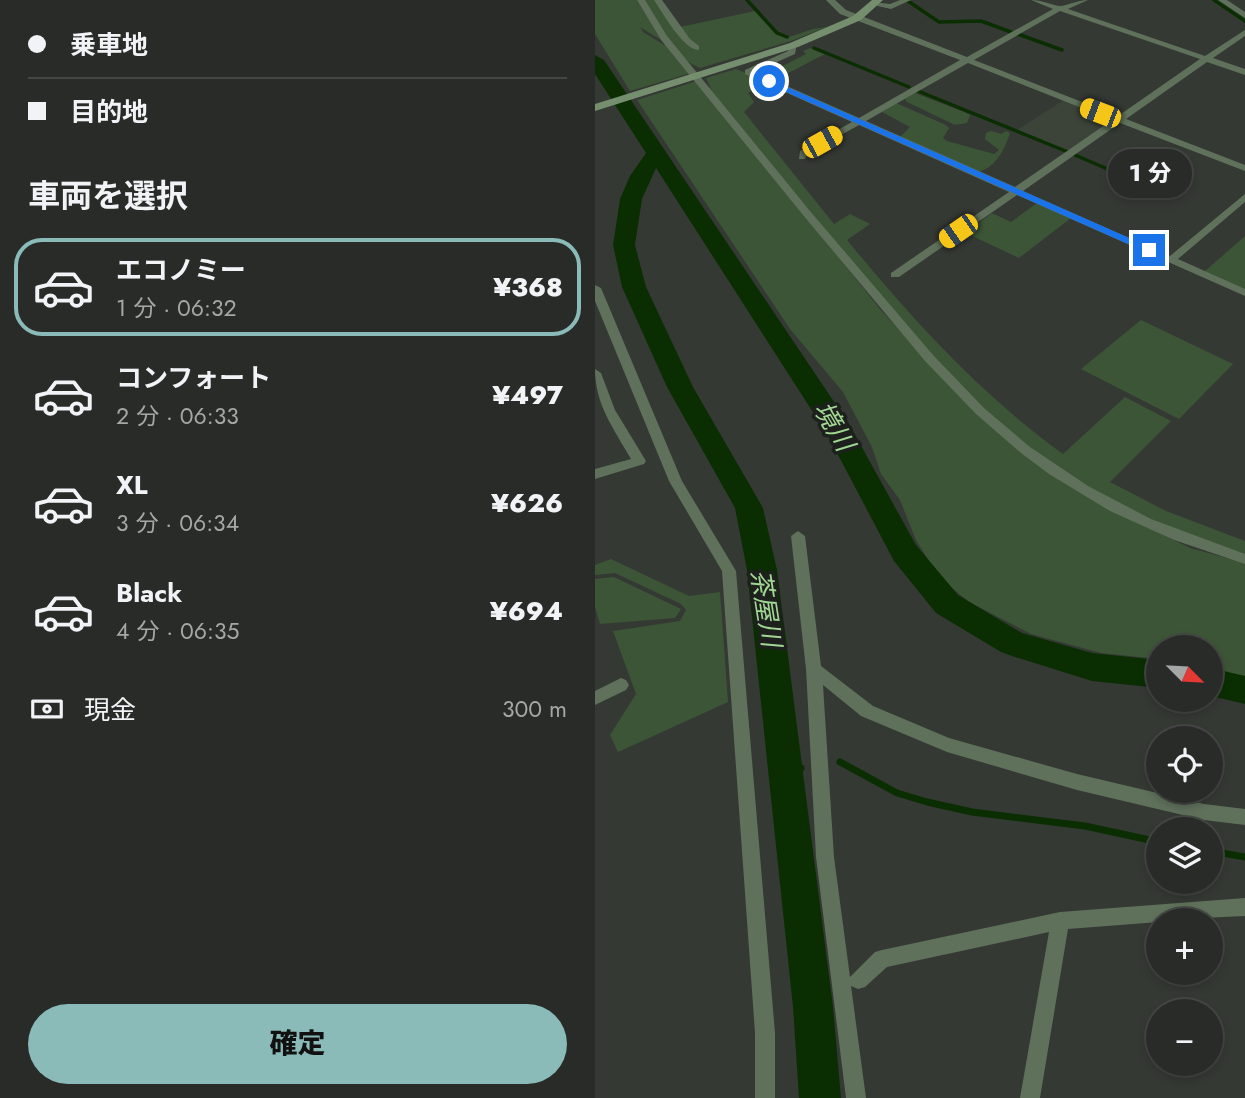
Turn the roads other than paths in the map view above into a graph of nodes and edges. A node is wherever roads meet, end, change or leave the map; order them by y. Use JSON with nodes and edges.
{"nodes":[{"id":1,"x":641,"y":0,"type":"edge"},
{"id":2,"x":658,"y":0,"type":"edge"},
{"id":3,"x":830,"y":0,"type":"edge"},
{"id":4,"x":907,"y":0,"type":"edge"},
{"id":5,"x":1035,"y":0,"type":"edge"},
{"id":6,"x":1084,"y":0,"type":"edge"},
{"id":7,"x":1221,"y":0,"type":"edge"},
{"id":8,"x":876,"y":2,"type":"edge"},
{"id":9,"x":1060,"y":8,"type":"junction"},
{"id":10,"x":1245,"y":16,"type":"edge"},
{"id":11,"x":857,"y":18,"type":"junction"},
{"id":12,"x":1245,"y":32,"type":"edge"},
{"id":13,"x":794,"y":45,"type":"junction"},
{"id":14,"x":696,"y":48,"type":"dead end"},
{"id":15,"x":1207,"y":59,"type":"junction"},
{"id":16,"x":966,"y":60,"type":"junction"},
{"id":17,"x":1245,"y":72,"type":"edge"},
{"id":18,"x":698,"y":75,"type":"junction"},
{"id":19,"x":595,"y":108,"type":"edge"},
{"id":20,"x":1119,"y":120,"type":"junction"},
{"id":21,"x":859,"y":121,"type":"junction"},
{"id":22,"x":802,"y":157,"type":"dead end"},
{"id":23,"x":1245,"y":169,"type":"edge"},
{"id":24,"x":1016,"y":191,"type":"junction"},
{"id":25,"x":1245,"y":197,"type":"edge"},
{"id":26,"x":1171,"y":260,"type":"junction"},
{"id":27,"x":895,"y":275,"type":"dead end"},
{"id":28,"x":595,"y":288,"type":"edge"},
{"id":29,"x":1245,"y":293,"type":"edge"},
{"id":30,"x":595,"y":373,"type":"edge"},
{"id":31,"x":595,"y":474,"type":"edge"},
{"id":32,"x":798,"y":536,"type":"dead end"},
{"id":33,"x":1245,"y":559,"type":"edge"},
{"id":34,"x":814,"y":669,"type":"junction"},
{"id":35,"x":621,"y":685,"type":"dead end"},
{"id":36,"x":595,"y":698,"type":"edge"},
{"id":37,"x":1245,"y":817,"type":"edge"},
{"id":38,"x":1245,"y":907,"type":"edge"},
{"id":39,"x":1060,"y":921,"type":"junction"},
{"id":40,"x":858,"y":981,"type":"dead end"},
{"id":41,"x":765,"y":1098,"type":"edge"},
{"id":42,"x":856,"y":1098,"type":"edge"},
{"id":43,"x":1030,"y":1098,"type":"edge"}],
"edges":[{"from":1,"to":18,"type":"street"},
{"from":2,"to":14,"type":"street"},
{"from":3,"to":11,"type":"street"},
{"from":4,"to":8,"type":"street"},
{"from":5,"to":9,"type":"street"},
{"from":6,"to":9,"type":"street"},
{"from":7,"to":10,"type":"street"},
{"from":8,"to":11,"type":"main road"},
{"from":9,"to":15,"type":"street"},
{"from":9,"to":16,"type":"street"},
{"from":11,"to":13,"type":"main road"},
{"from":11,"to":16,"type":"street"},
{"from":12,"to":15,"type":"street"},
{"from":13,"to":18,"type":"main road"},
{"from":13,"to":21,"type":"street"},
{"from":15,"to":17,"type":"street"},
{"from":15,"to":20,"type":"street"},
{"from":16,"to":20,"type":"street"},
{"from":16,"to":21,"type":"street"},
{"from":18,"to":19,"type":"main road"},
{"from":18,"to":33,"type":"street"},
{"from":20,"to":23,"type":"street"},
{"from":20,"to":24,"type":"street"},
{"from":21,"to":22,"type":"street"},
{"from":21,"to":24,"type":"street"},
{"from":24,"to":26,"type":"street"},
{"from":24,"to":27,"type":"street"},
{"from":25,"to":26,"type":"street"},
{"from":26,"to":29,"type":"street"},
{"from":28,"to":41,"type":"street"},
{"from":30,"to":31,"type":"street"},
{"from":32,"to":34,"type":"street"},
{"from":34,"to":37,"type":"street"},
{"from":34,"to":42,"type":"street"},
{"from":35,"to":36,"type":"street"},
{"from":38,"to":39,"type":"street"},
{"from":39,"to":40,"type":"street"},
{"from":39,"to":43,"type":"street"}]}
